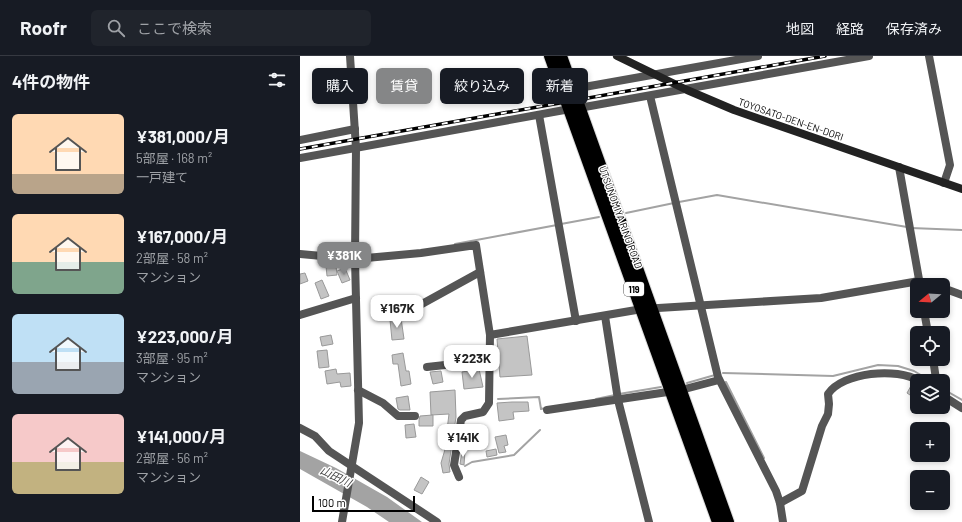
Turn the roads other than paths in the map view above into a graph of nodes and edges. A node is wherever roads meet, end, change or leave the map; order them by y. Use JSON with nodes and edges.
{"nodes":[{"id":1,"x":350,"y":56,"type":"edge"},
{"id":2,"x":550,"y":56,"type":"edge"},
{"id":3,"x":561,"y":56,"type":"edge"},
{"id":4,"x":617,"y":56,"type":"edge"},
{"id":5,"x":758,"y":56,"type":"edge"},
{"id":6,"x":870,"y":56,"type":"edge"},
{"id":7,"x":929,"y":56,"type":"edge"},
{"id":8,"x":565,"y":68,"type":"edge"},
{"id":9,"x":657,"y":74,"type":"junction"},
{"id":10,"x":588,"y":86,"type":"edge"},
{"id":11,"x":688,"y":90,"type":"junction"},
{"id":12,"x":650,"y":96,"type":"junction"},
{"id":13,"x":574,"y":104,"type":"edge"},
{"id":14,"x":574,"y":109,"type":"junction"},
{"id":15,"x":539,"y":115,"type":"junction"},
{"id":16,"x":355,"y":129,"type":"junction"},
{"id":17,"x":300,"y":140,"type":"edge"},
{"id":18,"x":356,"y":148,"type":"junction"},
{"id":19,"x":300,"y":158,"type":"edge"},
{"id":20,"x":899,"y":168,"type":"junction"},
{"id":21,"x":944,"y":183,"type":"junction"},
{"id":22,"x":962,"y":189,"type":"edge"},
{"id":23,"x":300,"y":254,"type":"edge"},
{"id":24,"x":356,"y":259,"type":"junction"},
{"id":25,"x":480,"y":272,"type":"junction"},
{"id":26,"x":918,"y":278,"type":"edge"},
{"id":27,"x":910,"y":284,"type":"edge"},
{"id":28,"x":950,"y":291,"type":"edge"},
{"id":29,"x":962,"y":295,"type":"edge"},
{"id":30,"x":356,"y":298,"type":"junction"},
{"id":31,"x":701,"y":305,"type":"junction"},
{"id":32,"x":647,"y":309,"type":"junction"},
{"id":33,"x":411,"y":310,"type":"dead end"},
{"id":34,"x":300,"y":315,"type":"edge"},
{"id":35,"x":605,"y":316,"type":"junction"},
{"id":36,"x":576,"y":321,"type":"junction"},
{"id":37,"x":490,"y":335,"type":"junction"},
{"id":38,"x":490,"y":360,"type":"junction"},
{"id":39,"x":428,"y":367,"type":"dead end"},
{"id":40,"x":910,"y":377,"type":"edge"},
{"id":41,"x":719,"y":380,"type":"junction"},
{"id":42,"x":358,"y":390,"type":"junction"},
{"id":43,"x":676,"y":391,"type":"junction"},
{"id":44,"x":618,"y":400,"type":"junction"},
{"id":45,"x":950,"y":400,"type":"edge"},
{"id":46,"x":962,"y":408,"type":"edge"},
{"id":47,"x":547,"y":410,"type":"dead end"},
{"id":48,"x":415,"y":416,"type":"dead end"},
{"id":49,"x":300,"y":428,"type":"edge"},
{"id":50,"x":352,"y":466,"type":"junction"},
{"id":51,"x":459,"y":477,"type":"dead end"},
{"id":52,"x":780,"y":503,"type":"junction"},
{"id":53,"x":342,"y":522,"type":"edge"},
{"id":54,"x":437,"y":522,"type":"edge"},
{"id":55,"x":649,"y":522,"type":"edge"},
{"id":56,"x":718,"y":522,"type":"edge"},
{"id":57,"x":728,"y":522,"type":"edge"},
{"id":58,"x":783,"y":522,"type":"edge"}],
"edges":[{"from":1,"to":16,"type":"street"},
{"from":2,"to":14,"type":"highway","name":"UTSUNOMIYA RING ROAD","number":"119"},
{"from":3,"to":8,"type":"highway","name":"UTSUNOMIYA RING ROAD","number":"119"},
{"from":4,"to":9,"type":"street","name":"TOYOSATO-DEN-EN-DORI"},
{"from":5,"to":9,"type":"street"},
{"from":6,"to":11,"type":"street"},
{"from":7,"to":21,"type":"street"},
{"from":9,"to":10,"type":"street"},
{"from":9,"to":11,"type":"street","name":"TOYOSATO-DEN-EN-DORI"},
{"from":11,"to":12,"type":"street"},
{"from":11,"to":20,"type":"street","name":"TOYOSATO-DEN-EN-DORI"},
{"from":12,"to":14,"type":"street"},
{"from":12,"to":31,"type":"street"},
{"from":13,"to":14,"type":"highway","name":"UTSUNOMIYA RING ROAD","number":"119"},
{"from":14,"to":15,"type":"street"},
{"from":14,"to":32,"type":"highway","name":"UTSUNOMIYA RING ROAD","number":"119"},
{"from":15,"to":18,"type":"street"},
{"from":15,"to":36,"type":"street"},
{"from":16,"to":17,"type":"street"},
{"from":16,"to":18,"type":"street"},
{"from":18,"to":19,"type":"street"},
{"from":18,"to":24,"type":"street"},
{"from":20,"to":21,"type":"street","name":"TOYOSATO-DEN-EN-DORI"},
{"from":20,"to":26,"type":"street"},
{"from":21,"to":22,"type":"street","name":"TOYOSATO-DEN-EN-DORI"},
{"from":23,"to":24,"type":"street"},
{"from":24,"to":25,"type":"street"},
{"from":24,"to":30,"type":"street"},
{"from":25,"to":33,"type":"street"},
{"from":25,"to":37,"type":"street"},
{"from":27,"to":31,"type":"street"},
{"from":28,"to":29,"type":"street"},
{"from":30,"to":34,"type":"street"},
{"from":30,"to":42,"type":"street"},
{"from":31,"to":32,"type":"street"},
{"from":31,"to":41,"type":"street"},
{"from":32,"to":35,"type":"street"},
{"from":32,"to":43,"type":"highway","name":"UTSUNOMIYA RING ROAD","number":"119"},
{"from":35,"to":36,"type":"street"},
{"from":35,"to":44,"type":"street"},
{"from":36,"to":37,"type":"street"},
{"from":37,"to":38,"type":"street"},
{"from":38,"to":39,"type":"street"},
{"from":38,"to":51,"type":"street"},
{"from":40,"to":52,"type":"street"},
{"from":41,"to":43,"type":"street"},
{"from":41,"to":52,"type":"street"},
{"from":42,"to":48,"type":"street"},
{"from":42,"to":50,"type":"street"},
{"from":43,"to":44,"type":"street"},
{"from":43,"to":56,"type":"highway","name":"UTSUNOMIYA RING ROAD","number":"119"},
{"from":43,"to":57,"type":"highway","name":"UTSUNOMIYA RING ROAD","number":"119"},
{"from":44,"to":47,"type":"street"},
{"from":44,"to":55,"type":"street"},
{"from":45,"to":46,"type":"street"},
{"from":49,"to":50,"type":"street"},
{"from":50,"to":53,"type":"street"},
{"from":50,"to":54,"type":"street"},
{"from":52,"to":58,"type":"street"}]}
